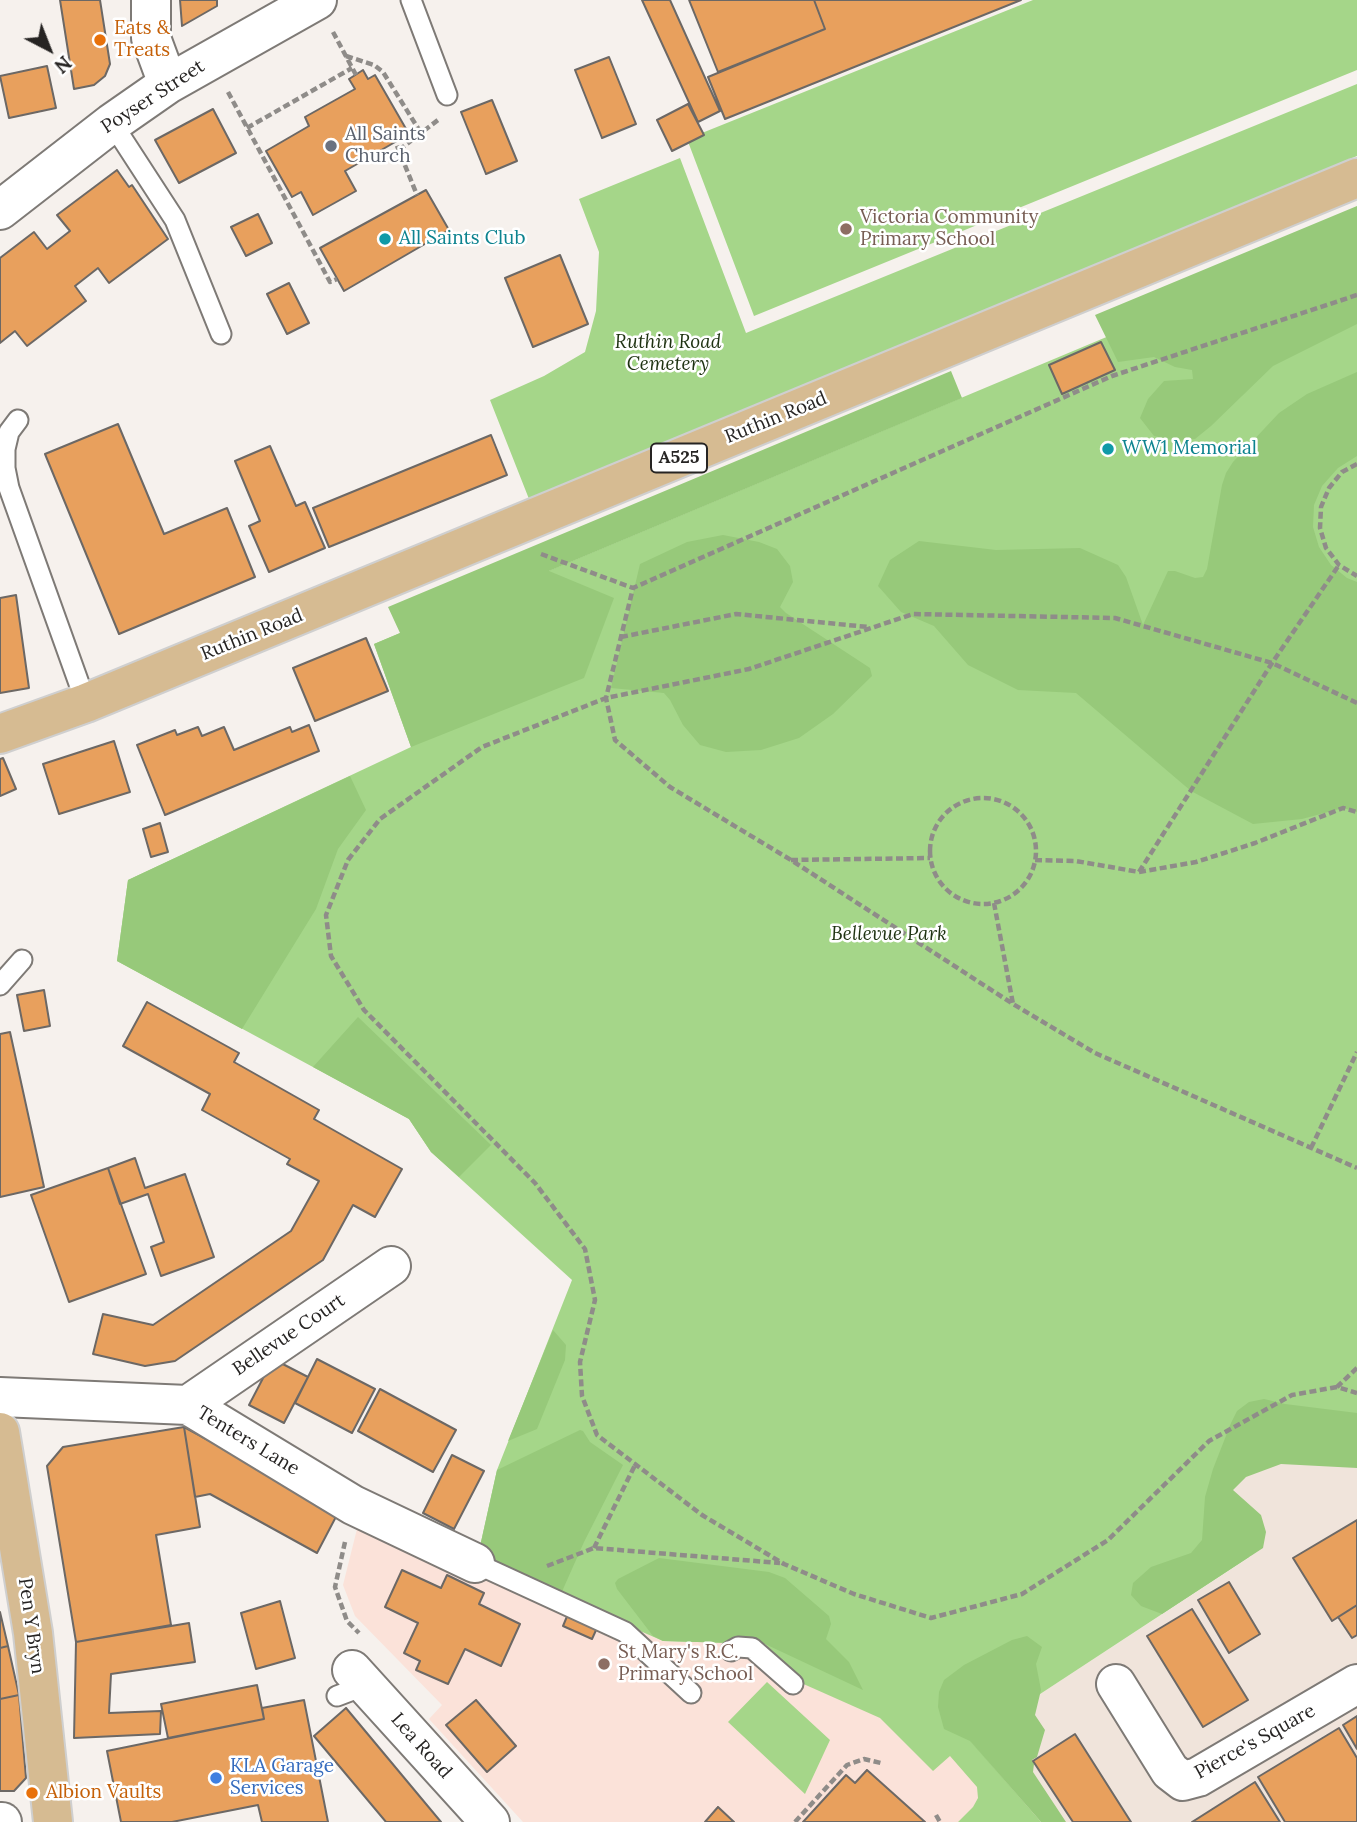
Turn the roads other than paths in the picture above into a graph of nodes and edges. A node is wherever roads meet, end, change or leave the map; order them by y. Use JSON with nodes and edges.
{"nodes":[{"id":1,"x":151,"y":0,"type":"edge"},
{"id":2,"x":317,"y":0,"type":"edge"},
{"id":3,"x":411,"y":0,"type":"edge"},
{"id":4,"x":168,"y":84,"type":"junction"},
{"id":5,"x":447,"y":95,"type":"road end"},
{"id":6,"x":112,"y":122,"type":"junction"},
{"id":7,"x":1357,"y":178,"type":"edge"},
{"id":8,"x":0,"y":210,"type":"edge"},
{"id":9,"x":221,"y":334,"type":"dead end"},
{"id":10,"x":19,"y":420,"type":"dead end"},
{"id":11,"x":86,"y":703,"type":"junction"},
{"id":12,"x":0,"y":734,"type":"edge"},
{"id":13,"x":22,"y":960,"type":"dead end"},
{"id":14,"x":0,"y":985,"type":"edge"},
{"id":15,"x":391,"y":1266,"type":"dead end"},
{"id":16,"x":0,"y":1396,"type":"edge"},
{"id":17,"x":188,"y":1405,"type":"junction"},
{"id":18,"x":0,"y":1432,"type":"edge"},
{"id":19,"x":475,"y":1563,"type":"joint"},
{"id":20,"x":731,"y":1651,"type":"dead end"},
{"id":21,"x":355,"y":1673,"type":"road end"},
{"id":22,"x":793,"y":1684,"type":"dead end"},
{"id":23,"x":1116,"y":1684,"type":"dead end"},
{"id":24,"x":1357,"y":1684,"type":"edge"},
{"id":25,"x":691,"y":1693,"type":"dead end"},
{"id":26,"x":52,"y":1822,"type":"edge"},
{"id":27,"x":490,"y":1822,"type":"edge"}],
"edges":[{"from":1,"to":4,"type":"street"},
{"from":2,"to":4,"type":"street","name":"Poyser Street"},
{"from":3,"to":5,"type":"lane"},
{"from":4,"to":6,"type":"street","name":"Poyser Street"},
{"from":6,"to":8,"type":"street","name":"Poyser Street"},
{"from":6,"to":9,"type":"lane"},
{"from":7,"to":11,"type":"main road","name":"Ruthin Road","number":"A525"},
{"from":10,"to":11,"type":"lane"},
{"from":11,"to":12,"type":"main road","name":"Ruthin Road","number":"A525"},
{"from":13,"to":14,"type":"lane"},
{"from":15,"to":17,"type":"street","name":"Bellevue Court"},
{"from":16,"to":17,"type":"street","name":"Tenters Lane"},
{"from":17,"to":19,"type":"street","name":"Tenters Lane"},
{"from":18,"to":26,"type":"main road","name":"Pen Y Bryn"},
{"from":19,"to":25,"type":"lane"},
{"from":20,"to":22,"type":"lane"},
{"from":21,"to":27,"type":"street","name":"Lea Road"},
{"from":23,"to":24,"type":"street","name":"Pierce's Square"}]}
